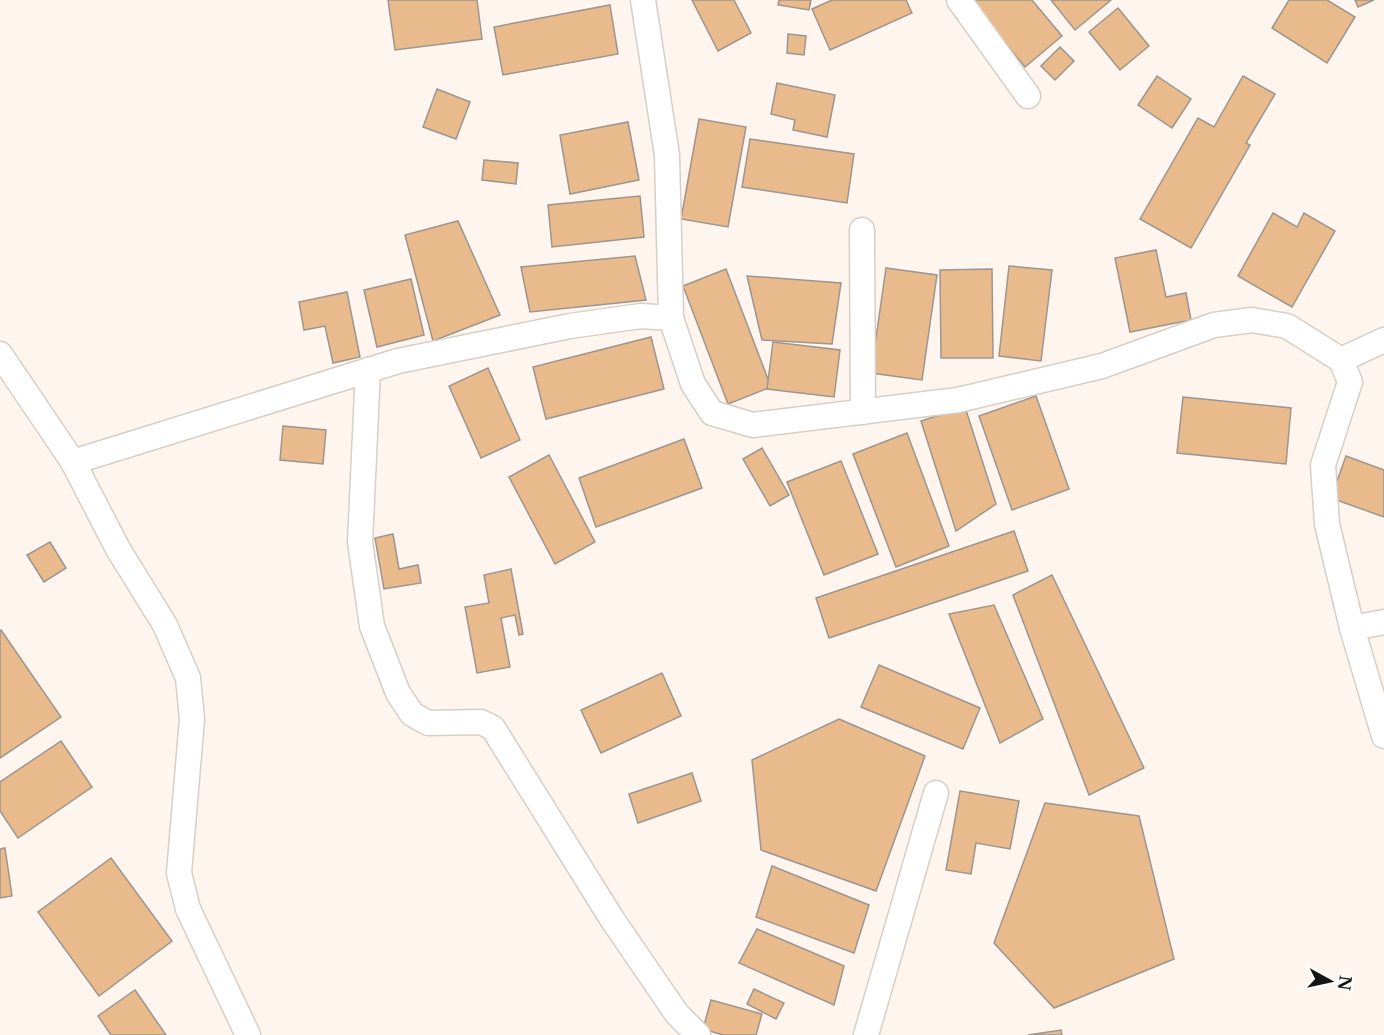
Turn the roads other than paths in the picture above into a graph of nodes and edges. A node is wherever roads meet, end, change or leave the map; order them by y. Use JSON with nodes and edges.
{"nodes":[{"id":1,"x":643,"y":0,"type":"edge"},
{"id":2,"x":959,"y":0,"type":"edge"},
{"id":3,"x":1028,"y":96,"type":"dead end"},
{"id":4,"x":861,"y":230,"type":"dead end"},
{"id":5,"x":671,"y":318,"type":"junction"},
{"id":6,"x":1384,"y":340,"type":"edge"},
{"id":7,"x":0,"y":354,"type":"edge"},
{"id":8,"x":1341,"y":360,"type":"junction"},
{"id":9,"x":368,"y":370,"type":"junction"},
{"id":10,"x":863,"y":412,"type":"junction"},
{"id":11,"x":73,"y":462,"type":"junction"},
{"id":12,"x":1384,"y":622,"type":"edge"},
{"id":13,"x":1352,"y":628,"type":"junction"},
{"id":14,"x":1384,"y":736,"type":"edge"},
{"id":15,"x":936,"y":794,"type":"dead end"},
{"id":16,"x":248,"y":1035,"type":"edge"},
{"id":17,"x":698,"y":1035,"type":"edge"},
{"id":18,"x":866,"y":1035,"type":"edge"}],
"edges":[{"from":1,"to":5,"type":"street"},
{"from":2,"to":3,"type":"street"},
{"from":4,"to":10,"type":"street"},
{"from":5,"to":9,"type":"street"},
{"from":5,"to":10,"type":"street"},
{"from":6,"to":8,"type":"street"},
{"from":7,"to":11,"type":"street"},
{"from":8,"to":10,"type":"street"},
{"from":8,"to":13,"type":"street"},
{"from":9,"to":11,"type":"street"},
{"from":9,"to":17,"type":"street"},
{"from":11,"to":16,"type":"street"},
{"from":12,"to":13,"type":"street"},
{"from":13,"to":14,"type":"street"},
{"from":15,"to":18,"type":"street"}]}
